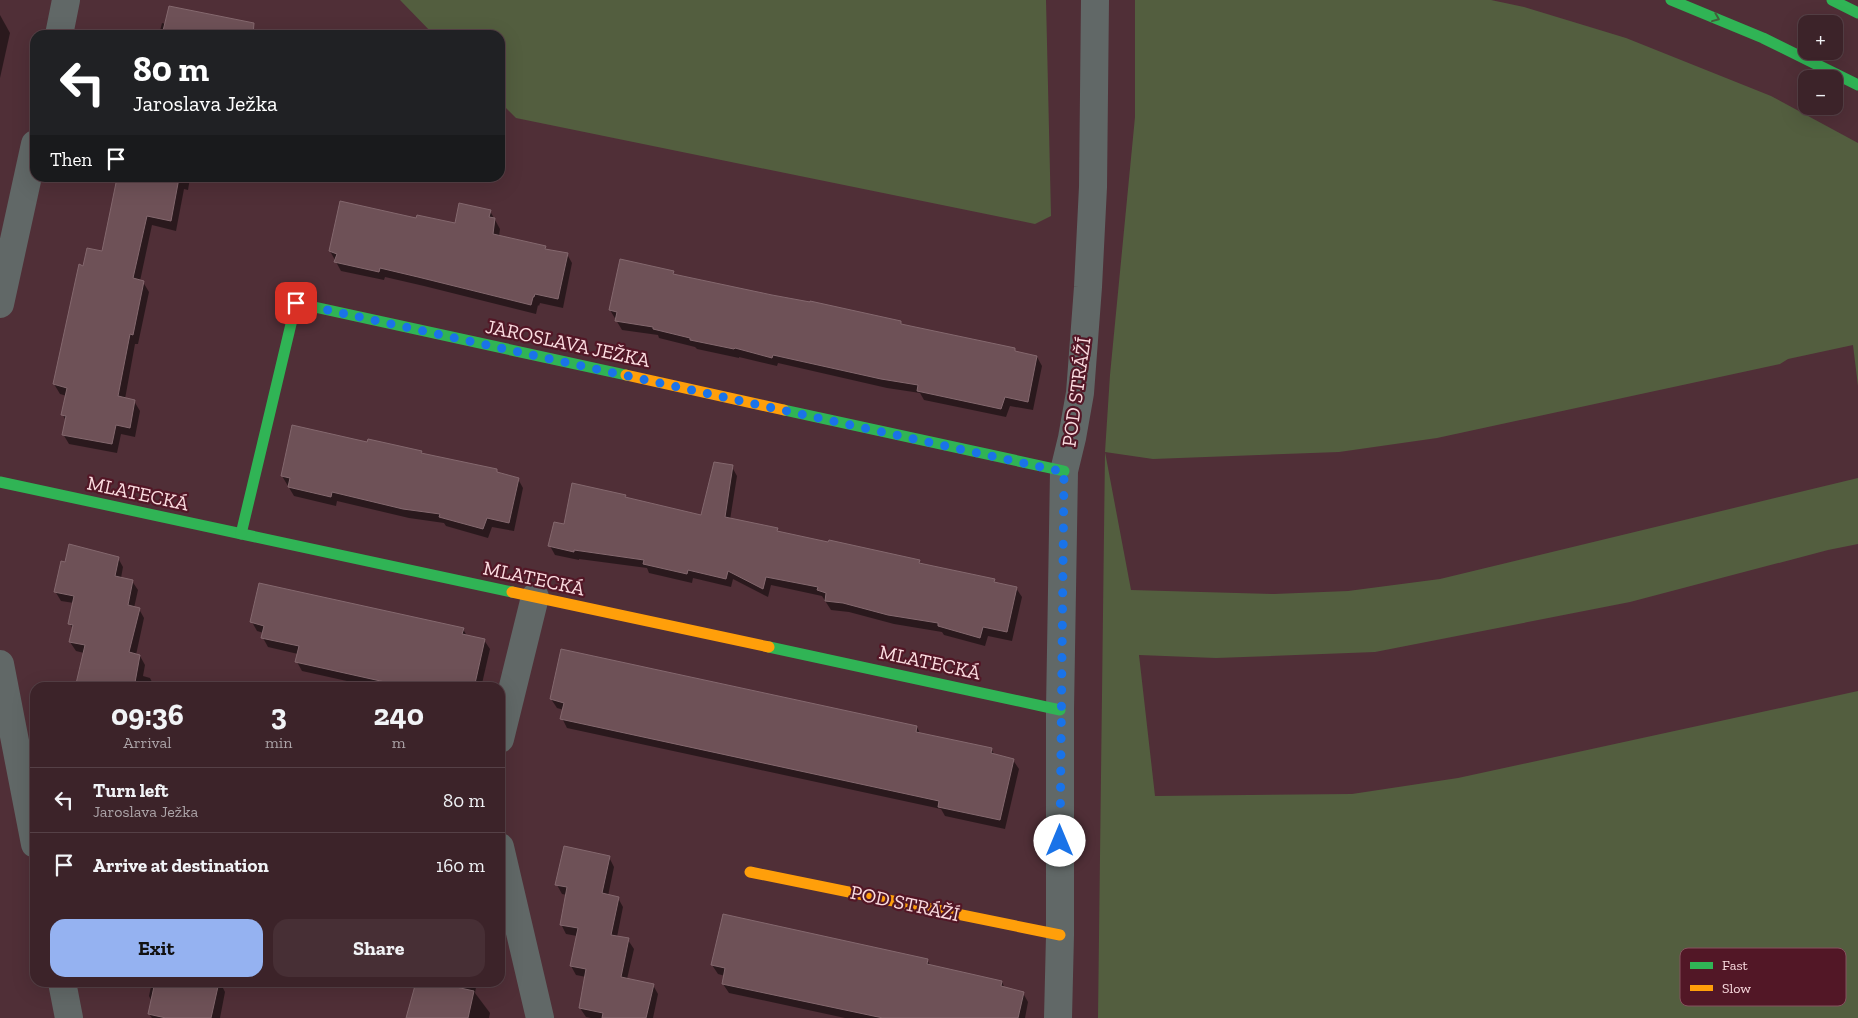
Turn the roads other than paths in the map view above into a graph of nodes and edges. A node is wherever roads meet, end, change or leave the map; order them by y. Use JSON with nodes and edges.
{"nodes":[{"id":1,"x":66,"y":0,"type":"edge"},
{"id":2,"x":1095,"y":0,"type":"edge"},
{"id":3,"x":1671,"y":0,"type":"edge"},
{"id":4,"x":1832,"y":0,"type":"edge"},
{"id":5,"x":1858,"y":13,"type":"edge"},
{"id":6,"x":60,"y":30,"type":"edge"},
{"id":7,"x":1858,"y":85,"type":"edge"},
{"id":8,"x":30,"y":167,"type":"edge"},
{"id":9,"x":0,"y":304,"type":"edge"},
{"id":10,"x":1064,"y":472,"type":"junction"},
{"id":11,"x":0,"y":482,"type":"edge"},
{"id":12,"x":241,"y":534,"type":"junction"},
{"id":13,"x":535,"y":597,"type":"junction"},
{"id":14,"x":0,"y":664,"type":"edge"},
{"id":15,"x":1060,"y":710,"type":"junction"},
{"id":16,"x":505,"y":719,"type":"edge"},
{"id":17,"x":30,"y":818,"type":"edge"},
{"id":18,"x":505,"y":868,"type":"edge"},
{"id":19,"x":750,"y":872,"type":"dead end"},
{"id":20,"x":1060,"y":935,"type":"junction"},
{"id":21,"x":63,"y":987,"type":"edge"},
{"id":22,"x":69,"y":1018,"type":"edge"},
{"id":23,"x":540,"y":1018,"type":"edge"},
{"id":24,"x":1058,"y":1018,"type":"edge"}],
"edges":[{"from":1,"to":6,"type":"street"},
{"from":2,"to":10,"type":"street","name":"POD STRÁŽÍ"},
{"from":3,"to":7,"type":"street","one_way":true},
{"from":4,"to":5,"type":"street"},
{"from":8,"to":9,"type":"street"},
{"from":10,"to":12,"type":"street","name":"JAROSLAVA JEŽKA"},
{"from":10,"to":15,"type":"street","name":"POD STRÁŽÍ"},
{"from":11,"to":12,"type":"street","name":"MLATECKÁ"},
{"from":12,"to":13,"type":"street","name":"MLATECKÁ"},
{"from":13,"to":15,"type":"street","name":"MLATECKÁ"},
{"from":13,"to":16,"type":"street"},
{"from":14,"to":17,"type":"street"},
{"from":15,"to":20,"type":"street","name":"POD STRÁŽÍ"},
{"from":18,"to":23,"type":"street"},
{"from":19,"to":20,"type":"street","name":"POD STRÁŽÍ"},
{"from":20,"to":24,"type":"street","name":"POD STRÁŽÍ"},
{"from":21,"to":22,"type":"street"}]}
